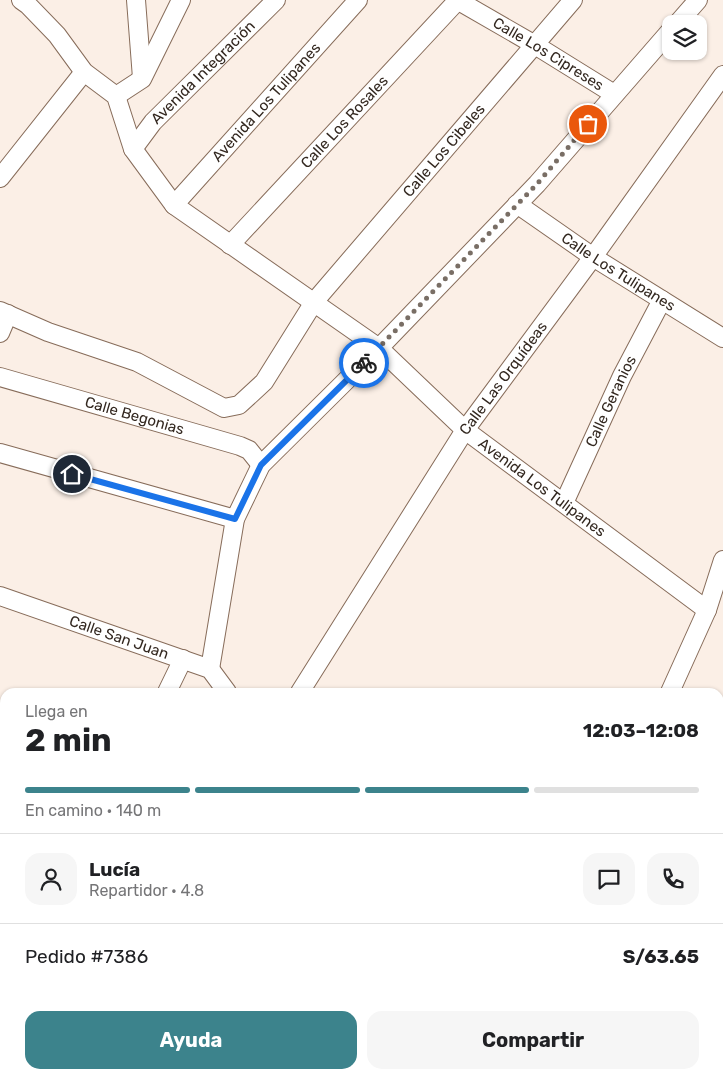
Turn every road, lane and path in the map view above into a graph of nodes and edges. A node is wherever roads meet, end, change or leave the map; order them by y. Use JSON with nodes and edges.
{"nodes":[{"id":1,"x":21,"y":0,"type":"edge"},
{"id":2,"x":136,"y":0,"type":"edge"},
{"id":3,"x":181,"y":0,"type":"edge"},
{"id":4,"x":276,"y":0,"type":"edge"},
{"id":5,"x":358,"y":0,"type":"edge"},
{"id":6,"x":458,"y":0,"type":"edge"},
{"id":7,"x":573,"y":0,"type":"edge"},
{"id":8,"x":698,"y":0,"type":"edge"},
{"id":9,"x":685,"y":15,"type":"edge"},
{"id":10,"x":662,"y":40,"type":"edge"},
{"id":11,"x":535,"y":44,"type":"junction"},
{"id":12,"x":84,"y":72,"type":"junction"},
{"id":13,"x":723,"y":75,"type":"edge"},
{"id":14,"x":142,"y":79,"type":"junction"},
{"id":15,"x":614,"y":94,"type":"junction"},
{"id":16,"x":116,"y":96,"type":"junction"},
{"id":17,"x":133,"y":149,"type":"junction"},
{"id":18,"x":0,"y":178,"type":"edge"},
{"id":19,"x":174,"y":204,"type":"junction"},
{"id":20,"x":517,"y":204,"type":"junction"},
{"id":21,"x":230,"y":245,"type":"junction"},
{"id":22,"x":593,"y":257,"type":"junction"},
{"id":23,"x":662,"y":300,"type":"junction"},
{"id":24,"x":314,"y":302,"type":"junction"},
{"id":25,"x":2,"y":315,"type":"edge"},
{"id":26,"x":0,"y":333,"type":"edge"},
{"id":27,"x":723,"y":338,"type":"edge"},
{"id":28,"x":379,"y":348,"type":"junction"},
{"id":29,"x":0,"y":377,"type":"edge"},
{"id":30,"x":465,"y":430,"type":"junction"},
{"id":31,"x":0,"y":453,"type":"edge"},
{"id":32,"x":261,"y":465,"type":"junction"},
{"id":33,"x":564,"y":503,"type":"junction"},
{"id":34,"x":235,"y":519,"type":"junction"},
{"id":35,"x":723,"y":560,"type":"edge"},
{"id":36,"x":0,"y":596,"type":"edge"},
{"id":37,"x":707,"y":610,"type":"junction"},
{"id":38,"x":183,"y":659,"type":"junction"},
{"id":39,"x":210,"y":669,"type":"junction"},
{"id":40,"x":169,"y":688,"type":"edge"},
{"id":41,"x":225,"y":688,"type":"edge"},
{"id":42,"x":303,"y":688,"type":"edge"},
{"id":43,"x":672,"y":688,"type":"edge"}],
"edges":[{"from":1,"to":12,"type":"street"},
{"from":2,"to":14,"type":"street"},
{"from":3,"to":14,"type":"street"},
{"from":4,"to":17,"type":"street","name":"Avenida Integración"},
{"from":5,"to":19,"type":"street","name":"Avenida Los Tulipanes"},
{"from":6,"to":11,"type":"street","name":"Calle Los Cipreses"},
{"from":6,"to":21,"type":"street","name":"Calle Los Rosales"},
{"from":7,"to":11,"type":"street","name":"Calle Los Cibeles"},
{"from":8,"to":9,"type":"street"},
{"from":10,"to":15,"type":"street"},
{"from":11,"to":15,"type":"street","name":"Calle Los Cipreses"},
{"from":11,"to":24,"type":"street","name":"Calle Los Cibeles"},
{"from":12,"to":16,"type":"street"},
{"from":12,"to":18,"type":"street"},
{"from":13,"to":22,"type":"street","name":"Calle Las Orquídeas"},
{"from":14,"to":16,"type":"street"},
{"from":15,"to":20,"type":"street"},
{"from":16,"to":17,"type":"street","name":"Avenida Los Tulipanes"},
{"from":17,"to":19,"type":"street","name":"Avenida Los Tulipanes"},
{"from":19,"to":21,"type":"street","name":"Avenida Los Tulipanes"},
{"from":20,"to":22,"type":"street","name":"Calle Los Tulipanes"},
{"from":20,"to":28,"type":"street"},
{"from":21,"to":24,"type":"street","name":"Avenida Los Tulipanes"},
{"from":22,"to":23,"type":"street","name":"Calle Los Tulipanes"},
{"from":22,"to":30,"type":"street","name":"Calle Las Orquídeas"},
{"from":23,"to":27,"type":"street","name":"Calle Los Tulipanes"},
{"from":23,"to":33,"type":"street","name":"Calle Geranios"},
{"from":24,"to":25,"type":"street","name":"Calle Los Cibeles"},
{"from":24,"to":28,"type":"street","name":"Avenida Los Tulipanes"},
{"from":25,"to":26,"type":"street"},
{"from":28,"to":30,"type":"street","name":"Avenida Los Tulipanes"},
{"from":28,"to":32,"type":"street"},
{"from":29,"to":32,"type":"street","name":"Calle Begonias"},
{"from":30,"to":33,"type":"street","name":"Avenida Los Tulipanes"},
{"from":30,"to":42,"type":"street","name":"Calle Las Orquídeas"},
{"from":31,"to":34,"type":"street"},
{"from":32,"to":34,"type":"street"},
{"from":33,"to":37,"type":"street","name":"Avenida Los Tulipanes"},
{"from":34,"to":39,"type":"street"},
{"from":35,"to":37,"type":"street"},
{"from":36,"to":38,"type":"street","name":"Calle San Juan"},
{"from":37,"to":43,"type":"street"},
{"from":38,"to":39,"type":"street","name":"Calle San Juan"},
{"from":38,"to":40,"type":"street"},
{"from":39,"to":41,"type":"street"}]}
